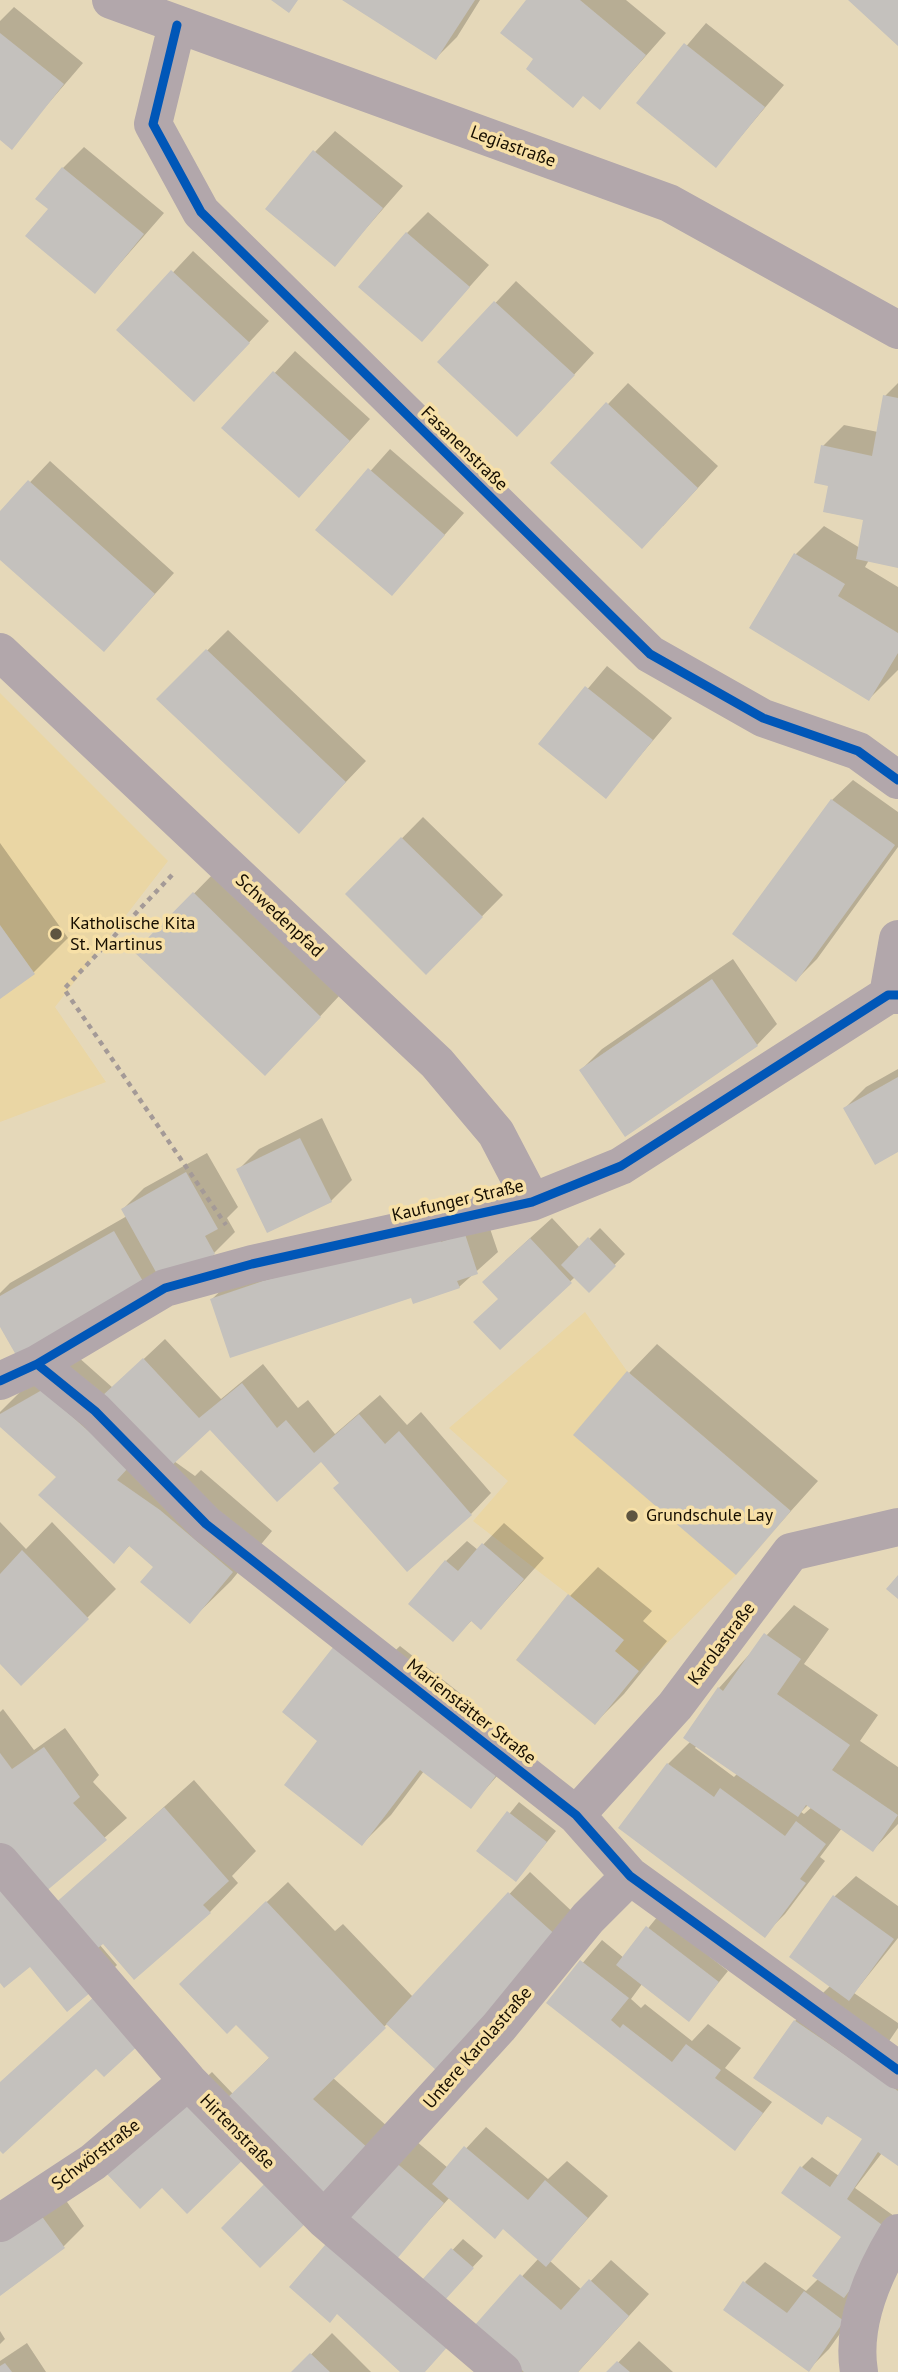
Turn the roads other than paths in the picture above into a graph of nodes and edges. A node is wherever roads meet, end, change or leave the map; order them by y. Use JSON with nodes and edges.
{"nodes":[{"id":1,"x":111,"y":0,"type":"edge"},
{"id":2,"x":177,"y":25,"type":"junction"},
{"id":3,"x":898,"y":330,"type":"edge"},
{"id":4,"x":0,"y":652,"type":"edge"},
{"id":5,"x":898,"y":779,"type":"edge"},
{"id":6,"x":898,"y":939,"type":"edge"},
{"id":7,"x":893,"y":995,"type":"edge"},
{"id":8,"x":532,"y":1202,"type":"junction"},
{"id":9,"x":37,"y":1364,"type":"junction"},
{"id":10,"x":0,"y":1381,"type":"edge"},
{"id":11,"x":898,"y":1527,"type":"edge"},
{"id":12,"x":576,"y":1815,"type":"junction"},
{"id":13,"x":0,"y":1862,"type":"edge"},
{"id":14,"x":630,"y":1876,"type":"junction"},
{"id":15,"x":898,"y":2070,"type":"edge"},
{"id":16,"x":188,"y":2081,"type":"junction"},
{"id":17,"x":324,"y":2220,"type":"junction"},
{"id":18,"x":0,"y":2223,"type":"edge"},
{"id":19,"x":898,"y":2233,"type":"edge"},
{"id":20,"x":503,"y":2372,"type":"edge"},
{"id":21,"x":859,"y":2372,"type":"edge"}],
"edges":[{"from":1,"to":2,"type":"street","name":"Legiastraße"},
{"from":2,"to":3,"type":"street","name":"Legiastraße"},
{"from":2,"to":5,"type":"street","name":"Fasanenstraße"},
{"from":4,"to":8,"type":"street","name":"Schwedenpfad"},
{"from":6,"to":7,"type":"street"},
{"from":7,"to":8,"type":"street","name":"Kaufunger Straße"},
{"from":8,"to":9,"type":"street","name":"Kaufunger Straße"},
{"from":9,"to":10,"type":"street","name":"Kaufunger Straße"},
{"from":9,"to":12,"type":"street","name":"Marienstätter Straße"},
{"from":11,"to":12,"type":"street","name":"Karolastraße"},
{"from":12,"to":14,"type":"street","name":"Marienstätter Straße"},
{"from":13,"to":16,"type":"street","name":"Hirtenstraße"},
{"from":14,"to":15,"type":"street","name":"Marienstätter Straße"},
{"from":14,"to":17,"type":"street","name":"Untere Karolastraße"},
{"from":16,"to":17,"type":"street","name":"Hirtenstraße"},
{"from":16,"to":18,"type":"street","name":"Schwörstraße"},
{"from":17,"to":20,"type":"street","name":"Hirtenstraße"},
{"from":19,"to":21,"type":"street"}]}
